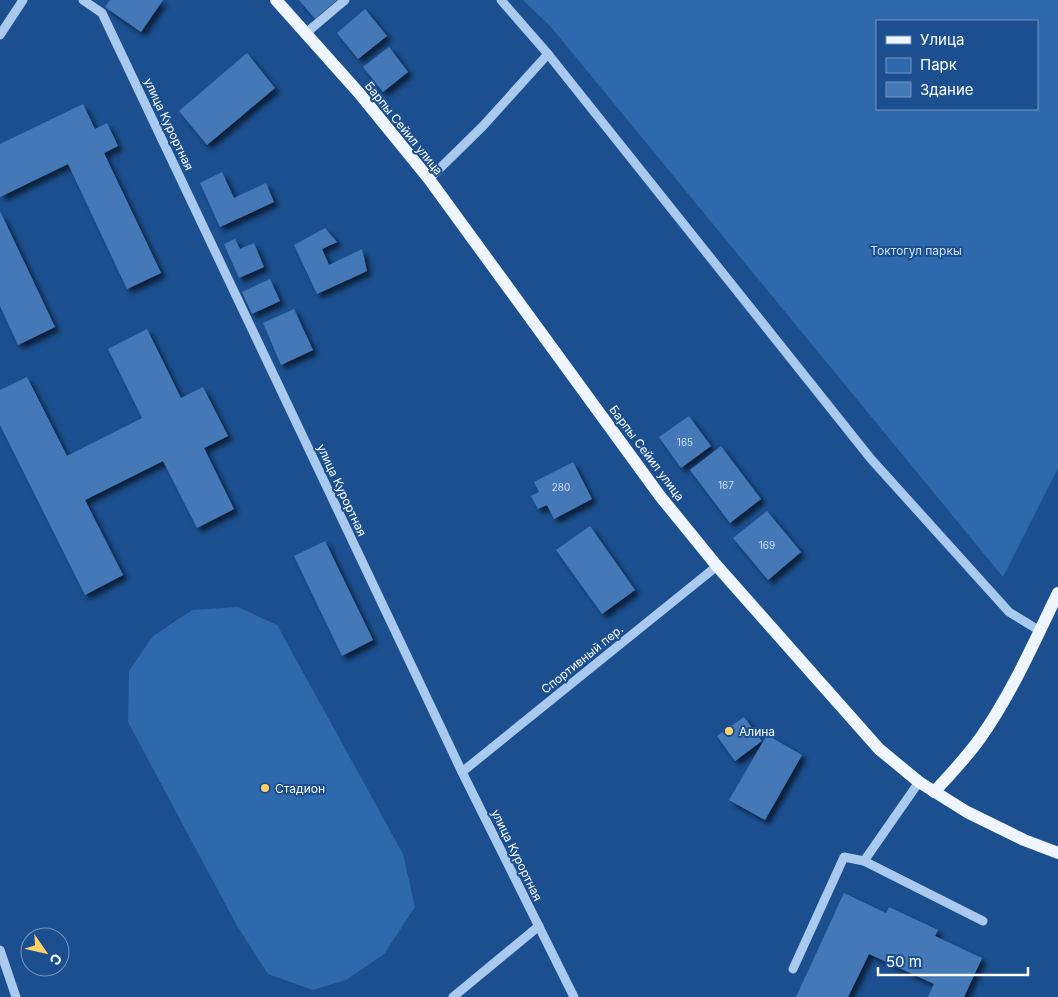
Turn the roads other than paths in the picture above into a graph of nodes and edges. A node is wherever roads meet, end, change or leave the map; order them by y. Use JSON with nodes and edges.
{"nodes":[{"id":1,"x":23,"y":0,"type":"edge"},
{"id":2,"x":83,"y":0,"type":"edge"},
{"id":3,"x":276,"y":0,"type":"edge"},
{"id":4,"x":345,"y":0,"type":"edge"},
{"id":5,"x":501,"y":0,"type":"edge"},
{"id":6,"x":306,"y":33,"type":"junction"},
{"id":7,"x":0,"y":35,"type":"edge"},
{"id":8,"x":548,"y":54,"type":"junction"},
{"id":9,"x":429,"y":180,"type":"junction"},
{"id":10,"x":717,"y":566,"type":"junction"},
{"id":11,"x":1058,"y":593,"type":"edge"},
{"id":12,"x":1040,"y":631,"type":"junction"},
{"id":13,"x":462,"y":772,"type":"junction"},
{"id":14,"x":919,"y":782,"type":"junction"},
{"id":15,"x":934,"y":792,"type":"junction"},
{"id":16,"x":1058,"y":853,"type":"edge"},
{"id":17,"x":864,"y":861,"type":"junction"},
{"id":18,"x":983,"y":921,"type":"dead end"},
{"id":19,"x":539,"y":926,"type":"junction"},
{"id":20,"x":0,"y":950,"type":"edge"},
{"id":21,"x":793,"y":969,"type":"dead end"},
{"id":22,"x":16,"y":997,"type":"edge"},
{"id":23,"x":453,"y":997,"type":"edge"},
{"id":24,"x":574,"y":997,"type":"edge"}],
"edges":[{"from":1,"to":7,"type":"street"},
{"from":2,"to":13,"type":"street","name":"улица Курортная"},
{"from":3,"to":6,"type":"main road","name":"Барпы Сейил улица"},
{"from":4,"to":6,"type":"street"},
{"from":5,"to":8,"type":"street"},
{"from":6,"to":9,"type":"main road","name":"Барпы Сейил улица"},
{"from":8,"to":9,"type":"street"},
{"from":8,"to":12,"type":"street"},
{"from":9,"to":10,"type":"main road","name":"Барпы Сейил улица"},
{"from":10,"to":13,"type":"street","name":"Спортивный пер."},
{"from":10,"to":14,"type":"main road","name":"Барпы Сейил улица"},
{"from":11,"to":12,"type":"main road"},
{"from":12,"to":15,"type":"main road"},
{"from":13,"to":19,"type":"street","name":"улица Курортная"},
{"from":14,"to":15,"type":"main road","name":"Барпы Сейил улица"},
{"from":14,"to":17,"type":"street"},
{"from":15,"to":16,"type":"main road","name":"Барпы Сейил улица"},
{"from":17,"to":18,"type":"street"},
{"from":17,"to":21,"type":"street"},
{"from":19,"to":23,"type":"street"},
{"from":19,"to":24,"type":"street","name":"улица Курортная"},
{"from":20,"to":22,"type":"street"}]}
